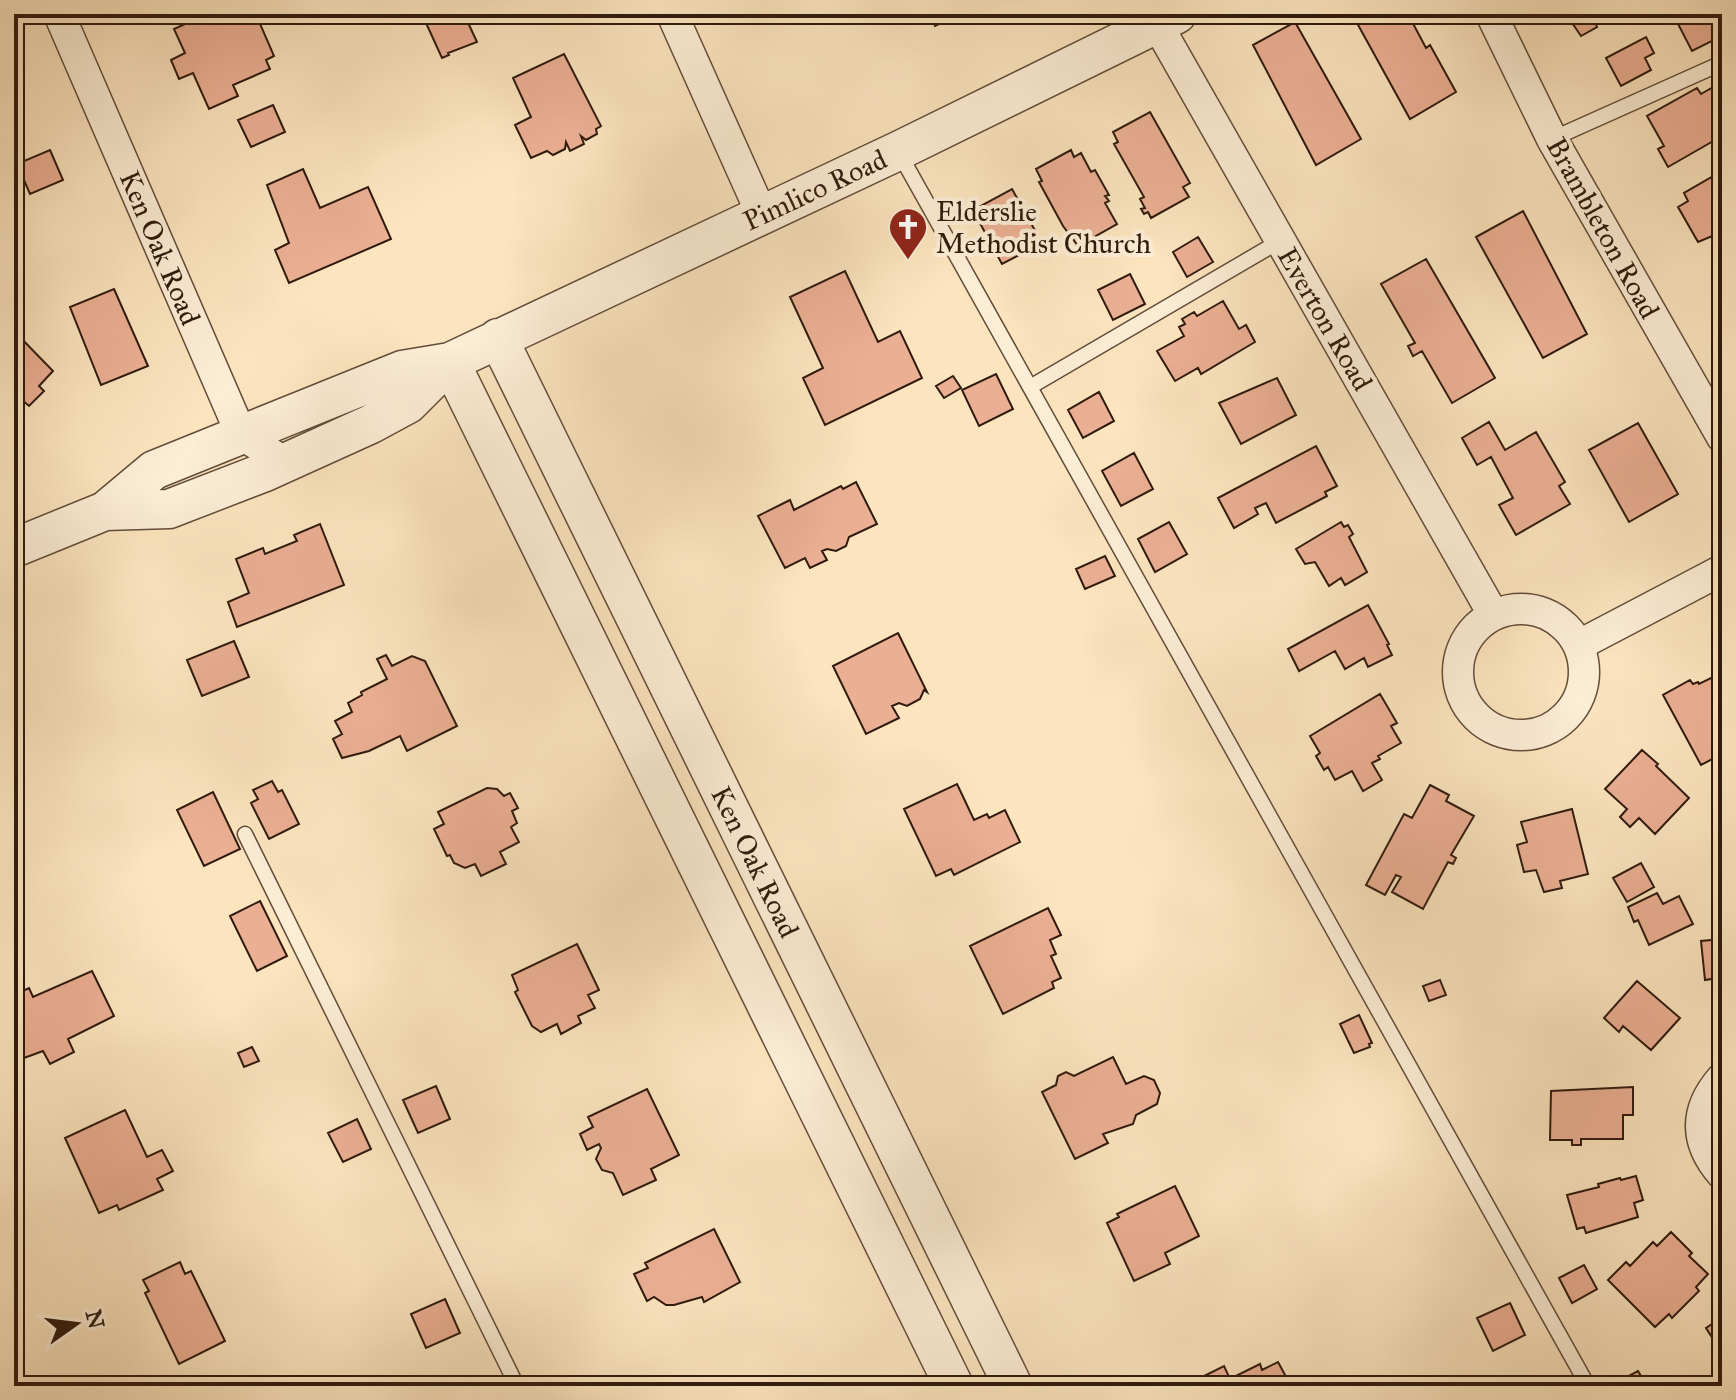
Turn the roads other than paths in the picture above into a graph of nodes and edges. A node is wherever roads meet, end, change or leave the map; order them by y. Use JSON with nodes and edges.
{"nodes":[{"id":1,"x":59,"y":14,"type":"edge"},
{"id":2,"x":672,"y":14,"type":"edge"},
{"id":3,"x":1491,"y":14,"type":"edge"},
{"id":4,"x":1167,"y":19,"type":"edge"},
{"id":5,"x":1722,"y":63,"type":"edge"},
{"id":6,"x":1552,"y":139,"type":"junction"},
{"id":7,"x":898,"y":151,"type":"junction"},
{"id":8,"x":762,"y":215,"type":"junction"},
{"id":9,"x":1280,"y":241,"type":"junction"},
{"id":10,"x":498,"y":338,"type":"junction"},
{"id":11,"x":450,"y":362,"type":"junction"},
{"id":12,"x":1030,"y":387,"type":"junction"},
{"id":13,"x":241,"y":434,"type":"junction"},
{"id":14,"x":1722,"y":437,"type":"edge"},
{"id":15,"x":284,"y":462,"type":"junction"},
{"id":16,"x":105,"y":511,"type":"junction"},
{"id":17,"x":14,"y":548,"type":"edge"},
{"id":18,"x":1722,"y":570,"type":"edge"},
{"id":19,"x":1493,"y":614,"type":"junction"},
{"id":20,"x":1579,"y":645,"type":"junction"},
{"id":21,"x":245,"y":834,"type":"dead end"},
{"id":22,"x":1722,"y":1078,"type":"edge"},
{"id":23,"x":1722,"y":1174,"type":"edge"},
{"id":24,"x":517,"y":1386,"type":"edge"},
{"id":25,"x":954,"y":1386,"type":"edge"},
{"id":26,"x":1013,"y":1386,"type":"edge"},
{"id":27,"x":1588,"y":1386,"type":"edge"}],
"edges":[{"from":1,"to":13,"type":"street","name":"Ken Oak Road"},
{"from":2,"to":8,"type":"street"},
{"from":3,"to":6,"type":"street","name":"Brambleton Road"},
{"from":4,"to":7,"type":"street","name":"Pimlico Road"},
{"from":4,"to":9,"type":"street","name":"Everton Road"},
{"from":5,"to":6,"type":"lane"},
{"from":6,"to":14,"type":"street","name":"Brambleton Road"},
{"from":7,"to":8,"type":"street","name":"Pimlico Road"},
{"from":7,"to":12,"type":"lane"},
{"from":8,"to":10,"type":"street","name":"Pimlico Road"},
{"from":9,"to":12,"type":"lane"},
{"from":9,"to":19,"type":"street","name":"Everton Road"},
{"from":10,"to":11,"type":"street","name":"Pimlico Road"},
{"from":10,"to":26,"type":"street","name":"Ken Oak Road"},
{"from":11,"to":13,"type":"street","name":"Pimlico Road"},
{"from":11,"to":15,"type":"street","name":"Pimlico Road"},
{"from":11,"to":25,"type":"street","name":"Ken Oak Road"},
{"from":12,"to":27,"type":"lane"},
{"from":13,"to":15,"type":"street"},
{"from":13,"to":16,"type":"street","name":"Pimlico Road"},
{"from":15,"to":16,"type":"street","name":"Pimlico Road"},
{"from":16,"to":17,"type":"street","name":"Pimlico Road"},
{"from":18,"to":20,"type":"street"},
{"from":19,"to":20,"type":"street"},
{"from":19,"to":20,"type":"street"},
{"from":21,"to":24,"type":"lane"},
{"from":22,"to":23,"type":"street"}]}
